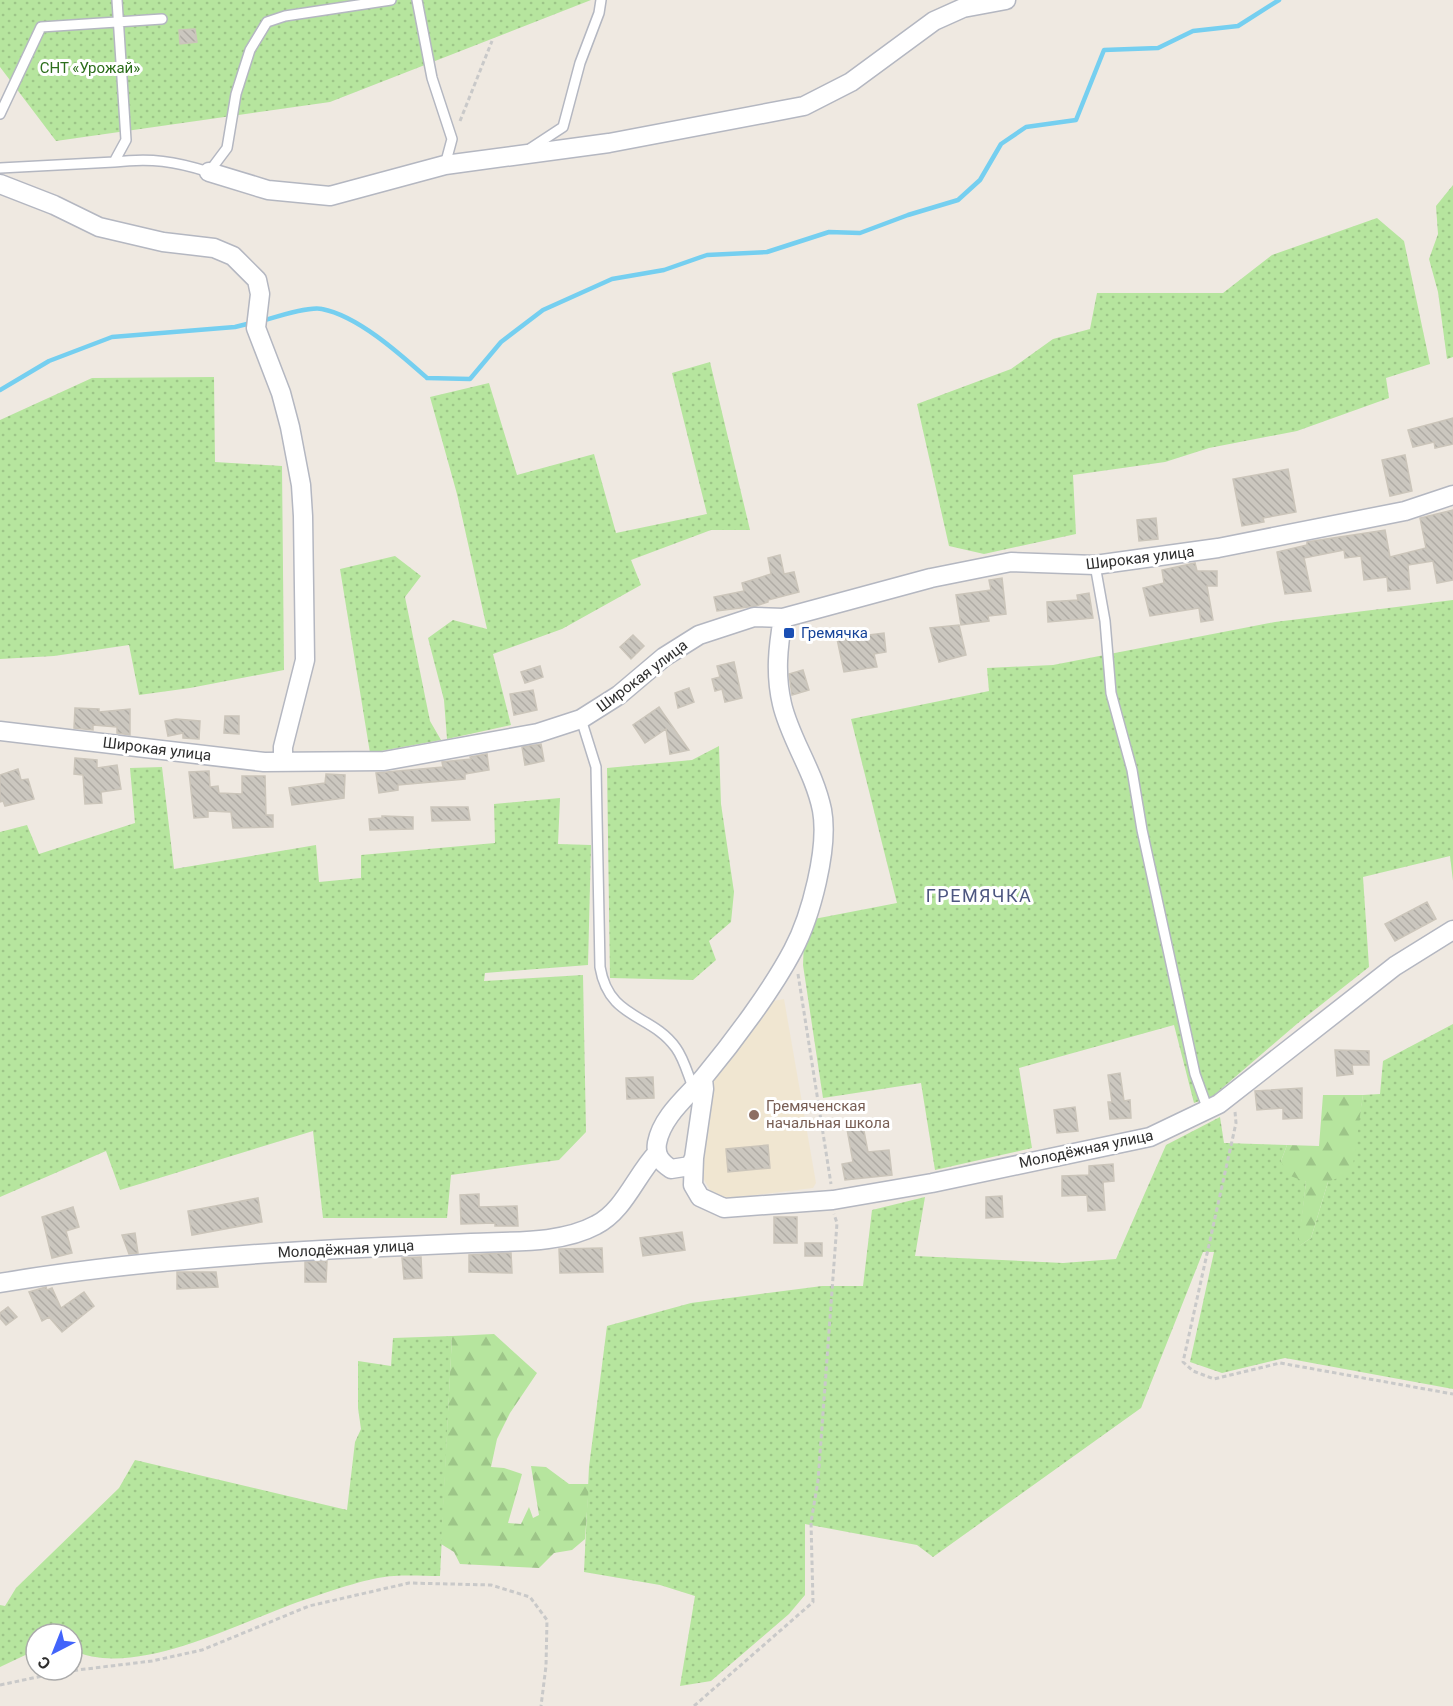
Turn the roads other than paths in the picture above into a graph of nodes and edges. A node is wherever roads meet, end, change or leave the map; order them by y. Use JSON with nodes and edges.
{"nodes":[{"id":1,"x":117,"y":0,"type":"edge"},
{"id":2,"x":391,"y":0,"type":"edge"},
{"id":3,"x":417,"y":0,"type":"edge"},
{"id":4,"x":601,"y":0,"type":"edge"},
{"id":5,"x":1005,"y":0,"type":"edge"},
{"id":6,"x":162,"y":19,"type":"dead end"},
{"id":7,"x":119,"y":22,"type":"junction"},
{"id":8,"x":0,"y":114,"type":"edge"},
{"id":9,"x":510,"y":158,"type":"junction"},
{"id":10,"x":114,"y":162,"type":"junction"},
{"id":11,"x":445,"y":165,"type":"junction"},
{"id":12,"x":0,"y":168,"type":"edge"},
{"id":13,"x":209,"y":172,"type":"junction"},
{"id":14,"x":0,"y":184,"type":"edge"},
{"id":15,"x":1453,"y":495,"type":"edge"},
{"id":16,"x":1095,"y":565,"type":"junction"},
{"id":17,"x":783,"y":618,"type":"junction"},
{"id":18,"x":581,"y":719,"type":"junction"},
{"id":19,"x":0,"y":731,"type":"edge"},
{"id":20,"x":282,"y":762,"type":"junction"},
{"id":21,"x":1453,"y":930,"type":"edge"},
{"id":22,"x":698,"y":1083,"type":"junction"},
{"id":23,"x":1213,"y":1107,"type":"junction"},
{"id":24,"x":657,"y":1153,"type":"junction"},
{"id":25,"x":694,"y":1158,"type":"junction"},
{"id":26,"x":0,"y":1283,"type":"edge"}],
"edges":[{"from":1,"to":7,"type":"lane"},
{"from":2,"to":13,"type":"lane"},
{"from":3,"to":11,"type":"lane"},
{"from":4,"to":9,"type":"lane"},
{"from":5,"to":9,"type":"street"},
{"from":6,"to":7,"type":"lane"},
{"from":7,"to":8,"type":"lane"},
{"from":7,"to":10,"type":"lane"},
{"from":9,"to":11,"type":"street"},
{"from":10,"to":12,"type":"lane"},
{"from":10,"to":13,"type":"lane"},
{"from":11,"to":13,"type":"street"},
{"from":14,"to":20,"type":"street"},
{"from":15,"to":16,"type":"street","name":"Широкая улица"},
{"from":16,"to":17,"type":"street","name":"Широкая улица"},
{"from":16,"to":23,"type":"lane"},
{"from":17,"to":18,"type":"street","name":"Широкая улица"},
{"from":17,"to":22,"type":"street"},
{"from":18,"to":20,"type":"street","name":"Широкая улица"},
{"from":18,"to":22,"type":"lane"},
{"from":19,"to":20,"type":"street","name":"Широкая улица"},
{"from":21,"to":23,"type":"street","name":"Молодёжная улица"},
{"from":22,"to":24,"type":"street"},
{"from":22,"to":25,"type":"street","name":"Молодёжная улица"},
{"from":23,"to":25,"type":"street","name":"Молодёжная улица"},
{"from":24,"to":25,"type":"street"},
{"from":24,"to":26,"type":"street","name":"Молодёжная улица"}]}
